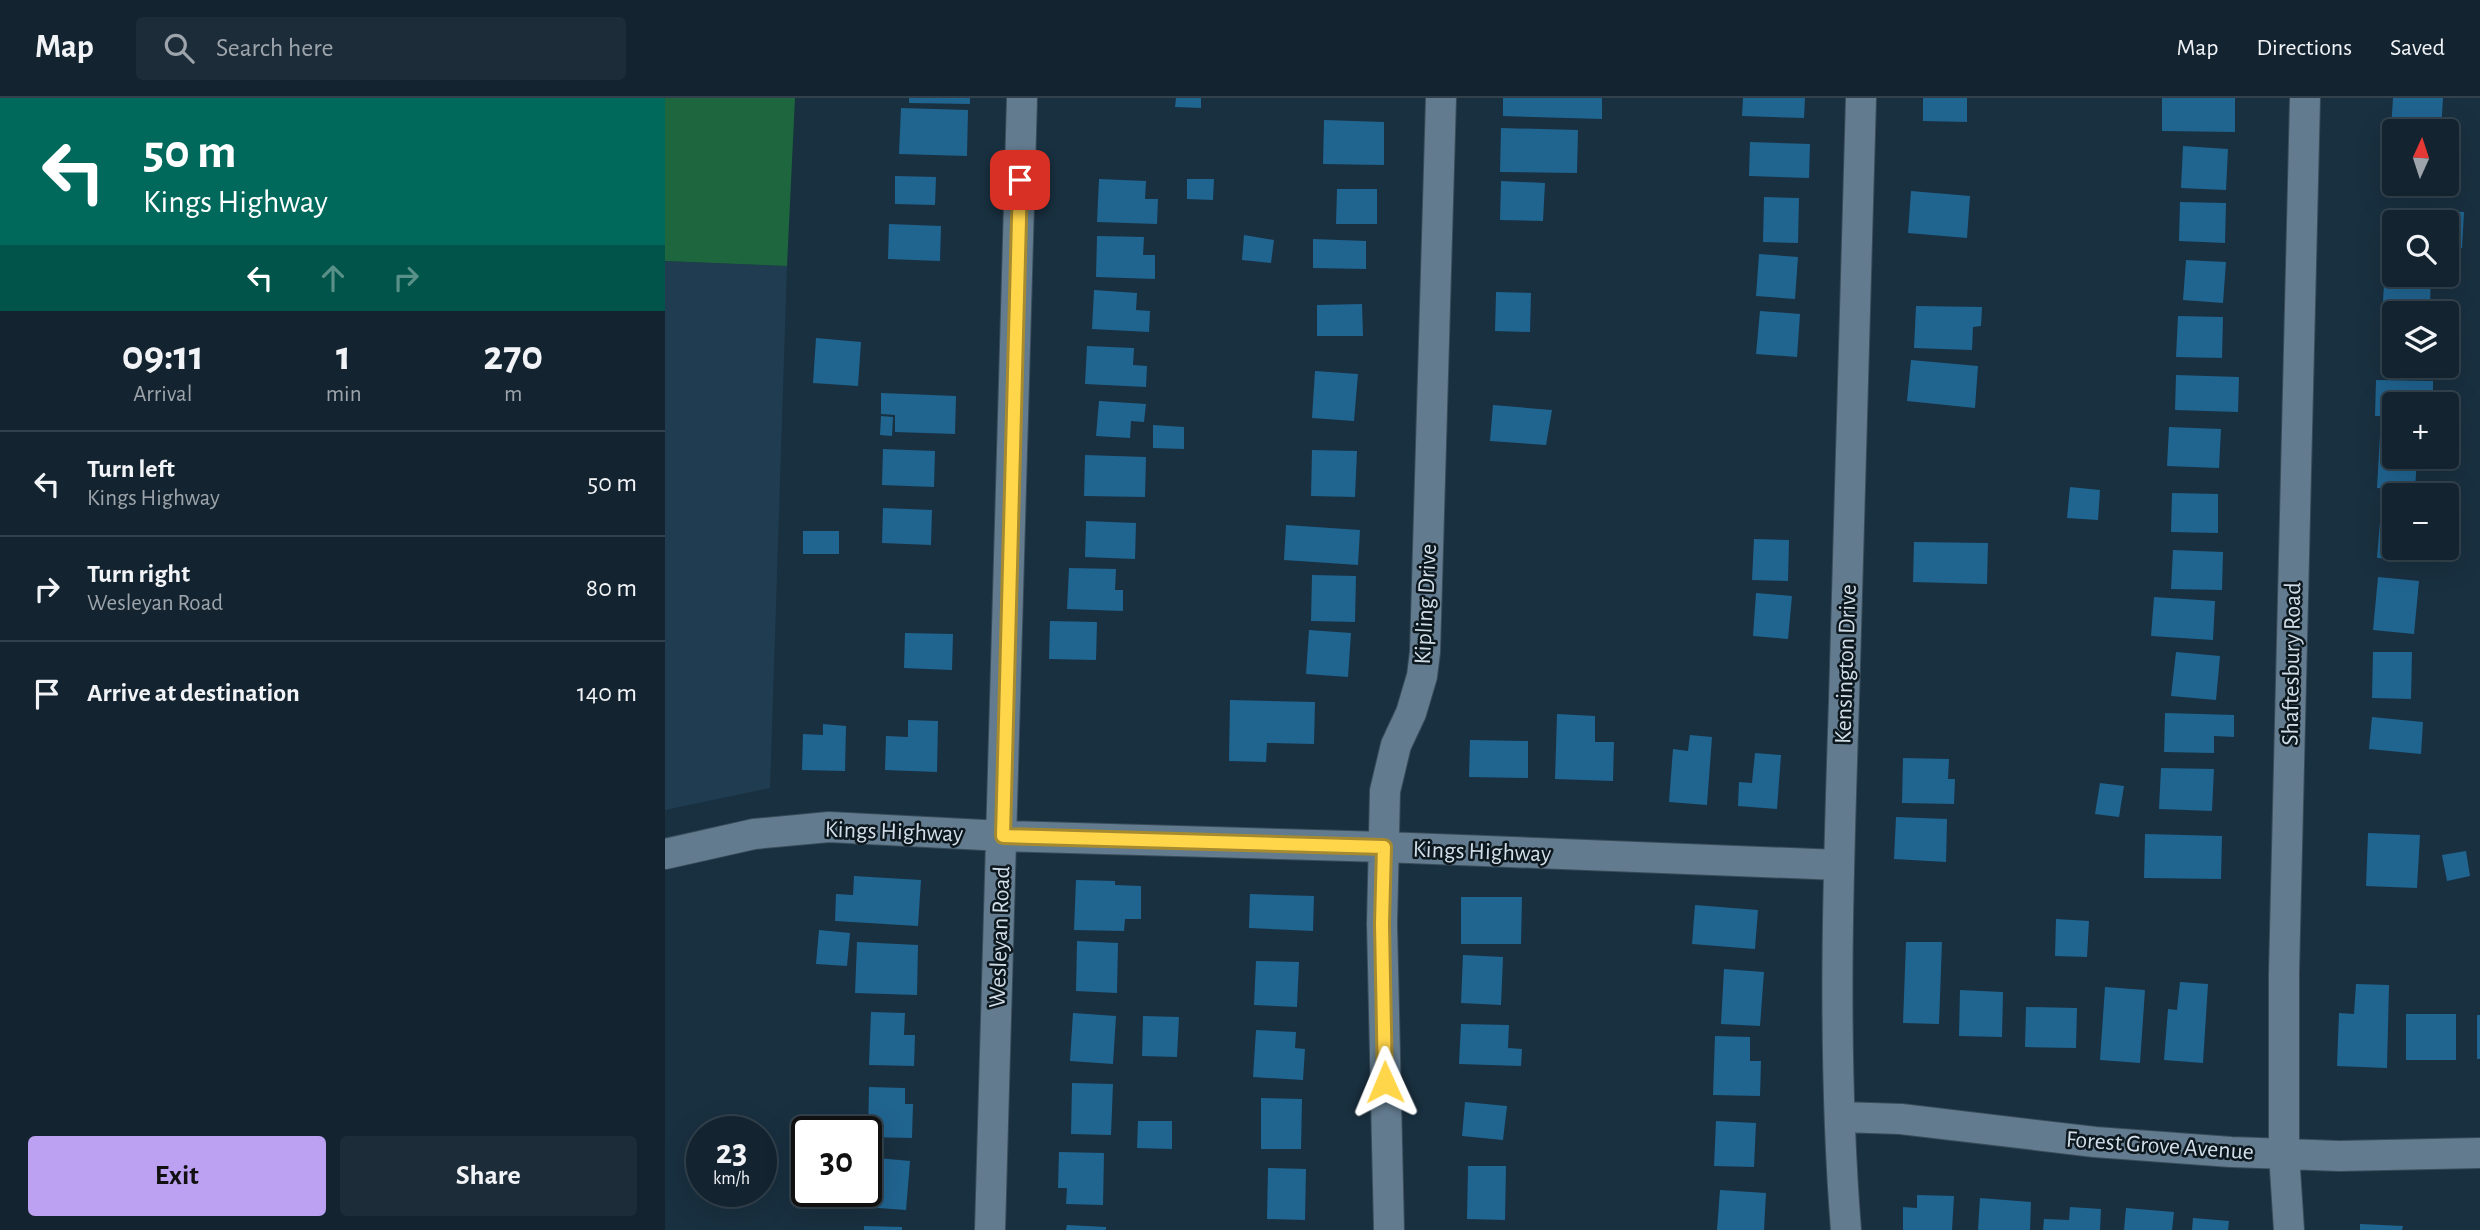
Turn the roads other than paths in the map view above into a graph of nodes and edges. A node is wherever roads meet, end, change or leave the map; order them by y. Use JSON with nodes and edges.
{"nodes":[{"id":1,"x":1022,"y":98,"type":"edge"},
{"id":2,"x":1441,"y":98,"type":"edge"},
{"id":3,"x":1861,"y":98,"type":"edge"},
{"id":4,"x":2305,"y":98,"type":"edge"},
{"id":5,"x":1003,"y":836,"type":"junction"},
{"id":6,"x":1384,"y":847,"type":"junction"},
{"id":7,"x":665,"y":854,"type":"edge"},
{"id":8,"x":1839,"y":865,"type":"junction"},
{"id":9,"x":1841,"y":1117,"type":"junction"},
{"id":10,"x":2480,"y":1153,"type":"edge"},
{"id":11,"x":2284,"y":1154,"type":"junction"},
{"id":12,"x":990,"y":1230,"type":"edge"},
{"id":13,"x":1389,"y":1230,"type":"edge"},
{"id":14,"x":1846,"y":1230,"type":"edge"},
{"id":15,"x":2289,"y":1230,"type":"edge"}],
"edges":[{"from":1,"to":5,"type":"street","name":"Wesleyan Road"},
{"from":2,"to":6,"type":"street","name":"Kipling Drive"},
{"from":3,"to":8,"type":"street","name":"Kensington Drive"},
{"from":4,"to":11,"type":"street","name":"Shaftesbury Road"},
{"from":5,"to":6,"type":"street","name":"Kings Highway"},
{"from":5,"to":7,"type":"street","name":"Kings Highway"},
{"from":5,"to":12,"type":"street","name":"Wesleyan Road"},
{"from":6,"to":8,"type":"street","name":"Kings Highway"},
{"from":6,"to":13,"type":"street","name":"Kipling Drive"},
{"from":8,"to":9,"type":"street","name":"Kensington Drive"},
{"from":9,"to":11,"type":"street","name":"Forest Grove Avenue"},
{"from":9,"to":14,"type":"street","name":"Kensington Drive"},
{"from":10,"to":11,"type":"street","name":"Forest Grove Avenue"},
{"from":11,"to":15,"type":"street","name":"Shaftesbury Road"}]}
